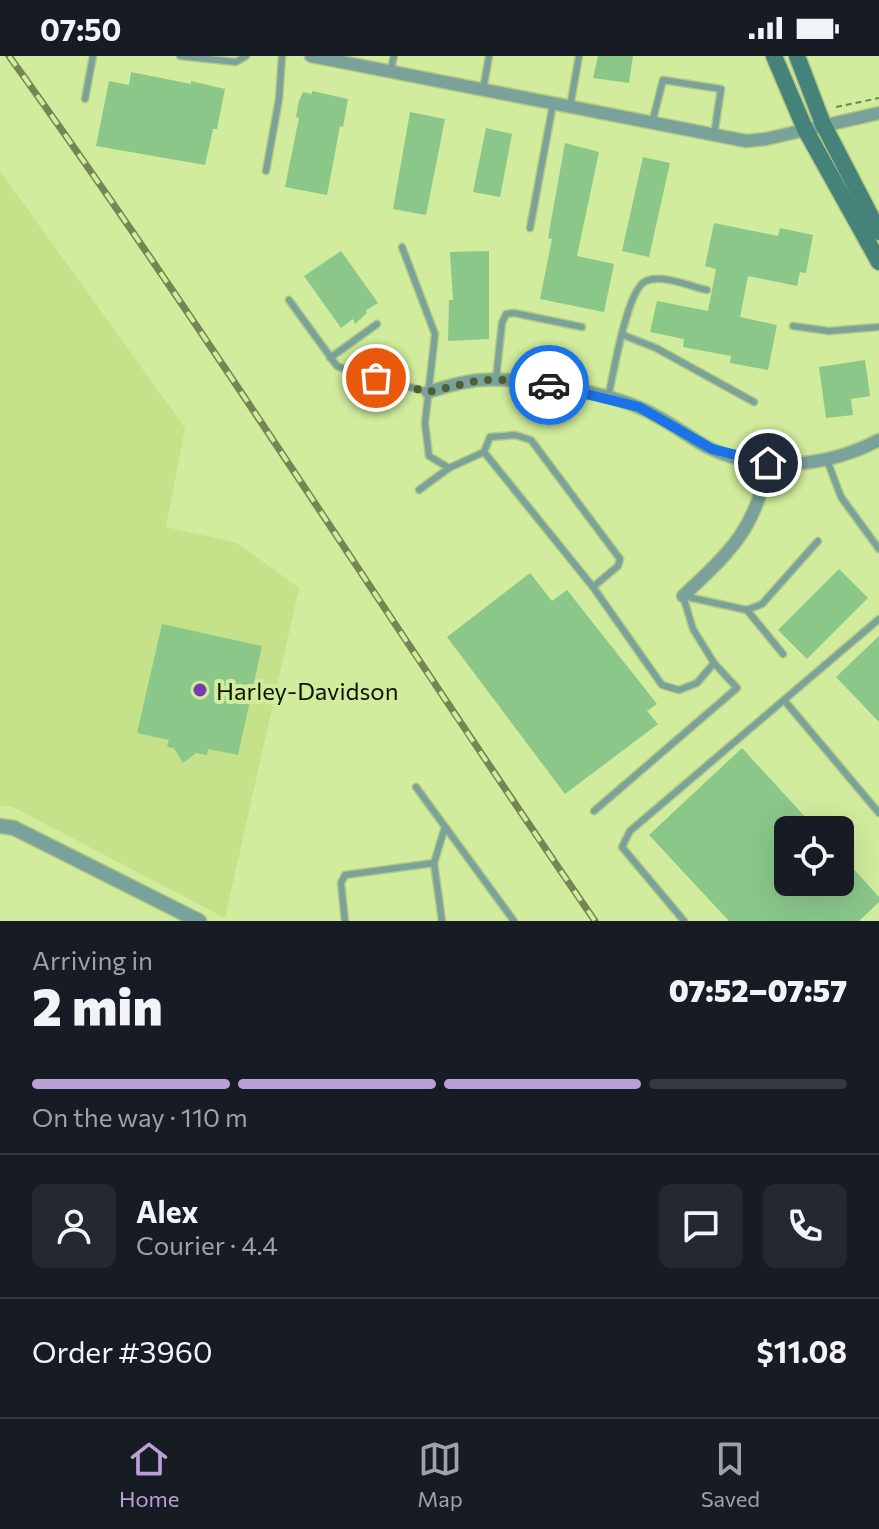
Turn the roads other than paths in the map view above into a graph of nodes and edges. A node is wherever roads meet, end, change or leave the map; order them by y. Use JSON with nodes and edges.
{"nodes":[{"id":1,"x":93,"y":56,"type":"edge"},
{"id":2,"x":180,"y":56,"type":"edge"},
{"id":3,"x":246,"y":56,"type":"edge"},
{"id":4,"x":282,"y":56,"type":"edge"},
{"id":5,"x":311,"y":56,"type":"edge"},
{"id":6,"x":394,"y":56,"type":"edge"},
{"id":7,"x":489,"y":56,"type":"edge"},
{"id":8,"x":579,"y":56,"type":"edge"},
{"id":9,"x":774,"y":56,"type":"edge"},
{"id":10,"x":797,"y":56,"type":"edge"},
{"id":11,"x":390,"y":72,"type":"junction"},
{"id":12,"x":483,"y":90,"type":"junction"},
{"id":13,"x":85,"y":99,"type":"dead end"},
{"id":14,"x":553,"y":104,"type":"junction"},
{"id":15,"x":570,"y":107,"type":"junction"},
{"id":16,"x":879,"y":113,"type":"edge"},
{"id":17,"x":652,"y":123,"type":"junction"},
{"id":18,"x":823,"y":124,"type":"junction"},
{"id":19,"x":805,"y":129,"type":"junction"},
{"id":20,"x":714,"y":135,"type":"junction"},
{"id":21,"x":266,"y":171,"type":"dead end"},
{"id":22,"x":530,"y":228,"type":"dead end"},
{"id":23,"x":878,"y":228,"type":"edge"},
{"id":24,"x":402,"y":247,"type":"dead end"},
{"id":25,"x":879,"y":262,"type":"edge"},
{"id":26,"x":707,"y":290,"type":"dead end"},
{"id":27,"x":289,"y":300,"type":"dead end"},
{"id":28,"x":377,"y":324,"type":"dead end"},
{"id":29,"x":793,"y":326,"type":"dead end"},
{"id":30,"x":582,"y":327,"type":"dead end"},
{"id":31,"x":879,"y":327,"type":"edge"},
{"id":32,"x":623,"y":335,"type":"junction"},
{"id":33,"x":330,"y":358,"type":"junction"},
{"id":34,"x":496,"y":380,"type":"junction"},
{"id":35,"x":428,"y":392,"type":"junction"},
{"id":36,"x":608,"y":398,"type":"junction"},
{"id":37,"x":754,"y":402,"type":"dead end"},
{"id":38,"x":879,"y":440,"type":"edge"},
{"id":39,"x":484,"y":452,"type":"junction"},
{"id":40,"x":827,"y":460,"type":"junction"},
{"id":41,"x":768,"y":463,"type":"junction"},
{"id":42,"x":449,"y":468,"type":"junction"},
{"id":43,"x":419,"y":490,"type":"dead end"},
{"id":44,"x":818,"y":541,"type":"dead end"},
{"id":45,"x":879,"y":549,"type":"edge"},
{"id":46,"x":593,"y":587,"type":"junction"},
{"id":47,"x":683,"y":596,"type":"junction"},
{"id":48,"x":747,"y":610,"type":"junction"},
{"id":49,"x":879,"y":619,"type":"edge"},
{"id":50,"x":783,"y":654,"type":"dead end"},
{"id":51,"x":714,"y":663,"type":"junction"},
{"id":52,"x":784,"y":700,"type":"junction"},
{"id":53,"x":416,"y":787,"type":"dead end"},
{"id":54,"x":594,"y":811,"type":"dead end"},
{"id":55,"x":879,"y":813,"type":"edge"},
{"id":56,"x":0,"y":826,"type":"edge"},
{"id":57,"x":445,"y":827,"type":"junction"},
{"id":58,"x":434,"y":863,"type":"junction"},
{"id":59,"x":199,"y":921,"type":"edge"},
{"id":60,"x":345,"y":921,"type":"edge"},
{"id":61,"x":442,"y":921,"type":"edge"},
{"id":62,"x":514,"y":921,"type":"edge"},
{"id":63,"x":684,"y":921,"type":"edge"}],
"edges":[{"from":1,"to":13,"type":"lane"},
{"from":2,"to":3,"type":"lane"},
{"from":4,"to":21,"type":"lane"},
{"from":5,"to":11,"type":"street"},
{"from":6,"to":11,"type":"lane"},
{"from":7,"to":12,"type":"lane"},
{"from":8,"to":15,"type":"lane"},
{"from":9,"to":19,"type":"main road"},
{"from":10,"to":18,"type":"main road"},
{"from":11,"to":12,"type":"street"},
{"from":12,"to":14,"type":"street"},
{"from":14,"to":15,"type":"street"},
{"from":14,"to":22,"type":"lane"},
{"from":15,"to":17,"type":"street"},
{"from":16,"to":18,"type":"street"},
{"from":17,"to":20,"type":"street"},
{"from":17,"to":20,"type":"lane"},
{"from":18,"to":19,"type":"street"},
{"from":18,"to":23,"type":"main road"},
{"from":19,"to":20,"type":"street"},
{"from":19,"to":25,"type":"main road"},
{"from":24,"to":35,"type":"lane"},
{"from":26,"to":32,"type":"lane"},
{"from":27,"to":33,"type":"lane"},
{"from":28,"to":33,"type":"lane"},
{"from":29,"to":31,"type":"lane"},
{"from":30,"to":34,"type":"lane"},
{"from":32,"to":36,"type":"lane"},
{"from":32,"to":37,"type":"lane"},
{"from":33,"to":35,"type":"lane"},
{"from":34,"to":35,"type":"street"},
{"from":34,"to":36,"type":"street"},
{"from":35,"to":42,"type":"lane"},
{"from":36,"to":41,"type":"street"},
{"from":38,"to":40,"type":"street"},
{"from":39,"to":42,"type":"lane"},
{"from":39,"to":46,"type":"lane"},
{"from":39,"to":46,"type":"lane"},
{"from":40,"to":41,"type":"street"},
{"from":40,"to":45,"type":"lane"},
{"from":41,"to":47,"type":"street"},
{"from":42,"to":43,"type":"lane"},
{"from":44,"to":48,"type":"lane"},
{"from":46,"to":51,"type":"lane"},
{"from":47,"to":48,"type":"lane"},
{"from":47,"to":51,"type":"lane"},
{"from":48,"to":50,"type":"lane"},
{"from":49,"to":52,"type":"lane"},
{"from":51,"to":54,"type":"lane"},
{"from":52,"to":55,"type":"lane"},
{"from":52,"to":63,"type":"lane"},
{"from":53,"to":57,"type":"lane"},
{"from":56,"to":59,"type":"street"},
{"from":57,"to":58,"type":"lane"},
{"from":57,"to":62,"type":"lane"},
{"from":58,"to":60,"type":"lane"},
{"from":58,"to":61,"type":"lane"}]}
